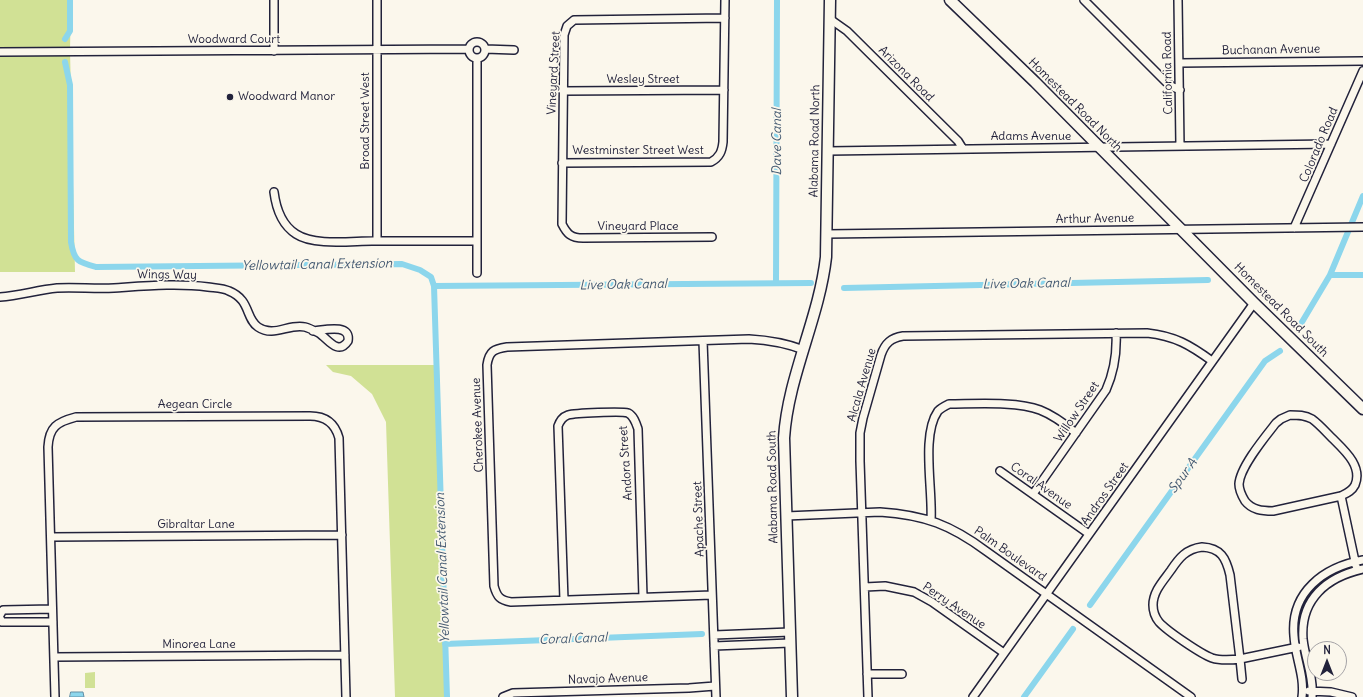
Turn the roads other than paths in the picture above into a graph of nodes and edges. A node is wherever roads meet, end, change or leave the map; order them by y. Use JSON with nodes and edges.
{"nodes":[{"id":1,"x":274,"y":0,"type":"edge"},
{"id":2,"x":377,"y":0,"type":"edge"},
{"id":3,"x":725,"y":0,"type":"edge"},
{"id":4,"x":830,"y":0,"type":"edge"},
{"id":5,"x":950,"y":0,"type":"edge"},
{"id":6,"x":1084,"y":0,"type":"edge"},
{"id":7,"x":1178,"y":0,"type":"edge"},
{"id":8,"x":725,"y":18,"type":"junction"},
{"id":9,"x":830,"y":19,"type":"junction"},
{"id":10,"x":469,"y":49,"type":"junction"},
{"id":11,"x":485,"y":49,"type":"junction"},
{"id":12,"x":377,"y":50,"type":"junction"},
{"id":13,"x":514,"y":50,"type":"dead end"},
{"id":14,"x":274,"y":51,"type":"junction"},
{"id":15,"x":0,"y":52,"type":"edge"},
{"id":16,"x":477,"y":58,"type":"junction"},
{"id":17,"x":1363,"y":60,"type":"edge"},
{"id":18,"x":1180,"y":63,"type":"junction"},
{"id":19,"x":1363,"y":71,"type":"edge"},
{"id":20,"x":724,"y":90,"type":"junction"},
{"id":21,"x":1180,"y":90,"type":"junction"},
{"id":22,"x":563,"y":91,"type":"junction"},
{"id":23,"x":1331,"y":144,"type":"junction"},
{"id":24,"x":1180,"y":146,"type":"junction"},
{"id":25,"x":1098,"y":147,"type":"junction"},
{"id":26,"x":964,"y":149,"type":"junction"},
{"id":27,"x":828,"y":151,"type":"junction"},
{"id":28,"x":562,"y":163,"type":"junction"},
{"id":29,"x":274,"y":192,"type":"dead end"},
{"id":30,"x":1363,"y":226,"type":"edge"},
{"id":31,"x":1294,"y":228,"type":"junction"},
{"id":32,"x":1181,"y":229,"type":"junction"},
{"id":33,"x":566,"y":233,"type":"joint"},
{"id":34,"x":827,"y":234,"type":"junction"},
{"id":35,"x":712,"y":237,"type":"dead end"},
{"id":36,"x":377,"y":241,"type":"junction"},
{"id":37,"x":477,"y":241,"type":"junction"},
{"id":38,"x":477,"y":273,"type":"dead end"},
{"id":39,"x":823,"y":282,"type":"joint"},
{"id":40,"x":0,"y":297,"type":"edge"},
{"id":41,"x":1254,"y":303,"type":"junction"},
{"id":42,"x":313,"y":330,"type":"dead end"},
{"id":43,"x":1116,"y":334,"type":"junction"},
{"id":44,"x":703,"y":341,"type":"junction"},
{"id":45,"x":804,"y":350,"type":"junction"},
{"id":46,"x":1212,"y":362,"type":"junction"},
{"id":47,"x":1363,"y":409,"type":"edge"},
{"id":48,"x":1076,"y":433,"type":"junction"},
{"id":49,"x":1000,"y":471,"type":"dead end"},
{"id":50,"x":1033,"y":494,"type":"junction"},
{"id":51,"x":1341,"y":496,"type":"junction"},
{"id":52,"x":862,"y":513,"type":"junction"},
{"id":53,"x":786,"y":516,"type":"junction"},
{"id":54,"x":931,"y":520,"type":"junction"},
{"id":55,"x":342,"y":534,"type":"junction"},
{"id":56,"x":1089,"y":534,"type":"junction"},
{"id":57,"x":51,"y":536,"type":"junction"},
{"id":58,"x":1359,"y":560,"type":"edge"},
{"id":59,"x":1360,"y":570,"type":"edge"},
{"id":60,"x":865,"y":587,"type":"junction"},
{"id":61,"x":1046,"y":594,"type":"junction"},
{"id":62,"x":712,"y":595,"type":"junction"},
{"id":63,"x":643,"y":597,"type":"junction"},
{"id":64,"x":564,"y":600,"type":"junction"},
{"id":65,"x":52,"y":610,"type":"junction"},
{"id":66,"x":0,"y":615,"type":"edge"},
{"id":67,"x":0,"y":618,"type":"edge"},
{"id":68,"x":53,"y":622,"type":"junction"},
{"id":69,"x":790,"y":632,"type":"junction"},
{"id":70,"x":714,"y":635,"type":"junction"},
{"id":71,"x":790,"y":643,"type":"junction"},
{"id":72,"x":714,"y":646,"type":"junction"},
{"id":73,"x":1304,"y":646,"type":"junction"},
{"id":74,"x":1295,"y":648,"type":"junction"},
{"id":75,"x":1004,"y":653,"type":"junction"},
{"id":76,"x":345,"y":655,"type":"junction"},
{"id":77,"x":54,"y":657,"type":"junction"},
{"id":78,"x":1240,"y":659,"type":"junction"},
{"id":79,"x":867,"y":674,"type":"junction"},
{"id":80,"x":902,"y":674,"type":"dead end"},
{"id":81,"x":1242,"y":679,"type":"dead end"},
{"id":82,"x":715,"y":686,"type":"junction"},
{"id":83,"x":646,"y":689,"type":"junction"},
{"id":84,"x":566,"y":694,"type":"edge"},
{"id":85,"x":1303,"y":694,"type":"edge"},
{"id":86,"x":1312,"y":694,"type":"edge"},
{"id":87,"x":55,"y":697,"type":"edge"},
{"id":88,"x":346,"y":697,"type":"edge"},
{"id":89,"x":503,"y":697,"type":"edge"},
{"id":90,"x":646,"y":697,"type":"edge"},
{"id":91,"x":716,"y":697,"type":"edge"},
{"id":92,"x":792,"y":697,"type":"edge"},
{"id":93,"x":868,"y":697,"type":"edge"},
{"id":94,"x":973,"y":697,"type":"edge"},
{"id":95,"x":1191,"y":697,"type":"edge"},
{"id":96,"x":1352,"y":697,"type":"edge"}],
"edges":[{"from":1,"to":14,"type":"street"},
{"from":2,"to":12,"type":"street","name":"Broad Street West"},
{"from":3,"to":8,"type":"street"},
{"from":4,"to":9,"type":"street","name":"Alabama Road North"},
{"from":5,"to":25,"type":"street","name":"Homestead Road North"},
{"from":6,"to":21,"type":"street"},
{"from":7,"to":18,"type":"street","name":"California Road"},
{"from":8,"to":20,"type":"street"},
{"from":8,"to":22,"type":"street","name":"Vineyard Street"},
{"from":9,"to":26,"type":"street","name":"Arizona Road"},
{"from":9,"to":27,"type":"street","name":"Alabama Road North"},
{"from":10,"to":11,"type":"street"},
{"from":10,"to":12,"type":"street","name":"Woodward Court"},
{"from":10,"to":16,"type":"street"},
{"from":11,"to":13,"type":"street"},
{"from":11,"to":16,"type":"street"},
{"from":12,"to":14,"type":"street","name":"Woodward Court"},
{"from":12,"to":36,"type":"street","name":"Broad Street West"},
{"from":14,"to":15,"type":"street","name":"Woodward Court"},
{"from":16,"to":37,"type":"street"},
{"from":17,"to":18,"type":"street","name":"Buchanan Avenue"},
{"from":18,"to":21,"type":"street","name":"California Road"},
{"from":19,"to":23,"type":"street","name":"Colorado Road"},
{"from":20,"to":22,"type":"street","name":"Wesley Street"},
{"from":20,"to":28,"type":"street","name":"Westminster Street West"},
{"from":21,"to":24,"type":"street","name":"California Road"},
{"from":22,"to":28,"type":"street","name":"Vineyard Street"},
{"from":23,"to":24,"type":"street","name":"Adams Avenue"},
{"from":23,"to":31,"type":"street","name":"Colorado Road"},
{"from":24,"to":25,"type":"street","name":"Adams Avenue"},
{"from":25,"to":26,"type":"street","name":"Adams Avenue"},
{"from":25,"to":32,"type":"street","name":"Homestead Road North"},
{"from":26,"to":27,"type":"street","name":"Adams Avenue"},
{"from":27,"to":34,"type":"street","name":"Alabama Road North"},
{"from":28,"to":33,"type":"street","name":"Vineyard Street"},
{"from":29,"to":36,"type":"street"},
{"from":30,"to":31,"type":"street","name":"Arthur Avenue"},
{"from":31,"to":32,"type":"street","name":"Arthur Avenue"},
{"from":32,"to":34,"type":"street","name":"Arthur Avenue"},
{"from":32,"to":41,"type":"street","name":"Homestead Road South"},
{"from":33,"to":35,"type":"street","name":"Vineyard Place"},
{"from":34,"to":39,"type":"street","name":"Alabama Road North"},
{"from":36,"to":37,"type":"street"},
{"from":37,"to":38,"type":"street"},
{"from":39,"to":45,"type":"street","name":"Alabama Road South"},
{"from":40,"to":42,"type":"street","name":"Wings Way"},
{"from":41,"to":46,"type":"street","name":"Andros Street"},
{"from":41,"to":47,"type":"street","name":"Homestead Road South"},
{"from":43,"to":46,"type":"street","name":"Alcala Avenue"},
{"from":43,"to":48,"type":"street","name":"Willow Street"},
{"from":43,"to":52,"type":"street","name":"Alcala Avenue"},
{"from":44,"to":45,"type":"street","name":"Cherokee Avenue"},
{"from":44,"to":62,"type":"street","name":"Apache Street"},
{"from":44,"to":64,"type":"street","name":"Cherokee Avenue"},
{"from":45,"to":53,"type":"street","name":"Alabama Road South"},
{"from":46,"to":56,"type":"street","name":"Andros Street"},
{"from":48,"to":50,"type":"street","name":"Willow Street"},
{"from":48,"to":54,"type":"street"},
{"from":49,"to":50,"type":"street","name":"Coral Avenue"},
{"from":50,"to":56,"type":"street","name":"Coral Avenue"},
{"from":51,"to":51,"type":"street"},
{"from":51,"to":58,"type":"street"},
{"from":52,"to":53,"type":"street","name":"Palm Boulevard"},
{"from":52,"to":54,"type":"street","name":"Palm Boulevard"},
{"from":52,"to":60,"type":"street","name":"Alcala Avenue"},
{"from":53,"to":69,"type":"street","name":"Alabama Road South"},
{"from":54,"to":61,"type":"street","name":"Palm Boulevard"},
{"from":55,"to":57,"type":"street","name":"Gibraltar Lane"},
{"from":55,"to":57,"type":"street","name":"Aegean Circle"},
{"from":55,"to":76,"type":"street","name":"Aegean Circle"},
{"from":56,"to":61,"type":"street","name":"Andros Street"},
{"from":57,"to":65,"type":"street","name":"Aegean Circle"},
{"from":58,"to":59,"type":"street"},
{"from":58,"to":74,"type":"street"},
{"from":59,"to":73,"type":"street"},
{"from":60,"to":75,"type":"street","name":"Perry Avenue"},
{"from":60,"to":79,"type":"street","name":"Alcala Avenue"},
{"from":61,"to":75,"type":"street","name":"Andros Street"},
{"from":61,"to":95,"type":"street","name":"Palm Boulevard"},
{"from":62,"to":63,"type":"street","name":"Cherokee Avenue"},
{"from":62,"to":70,"type":"street","name":"Apache Street"},
{"from":63,"to":64,"type":"street","name":"Cherokee Avenue"},
{"from":63,"to":64,"type":"street","name":"Andora Street"},
{"from":65,"to":66,"type":"street"},
{"from":65,"to":68,"type":"street","name":"Aegean Circle"},
{"from":67,"to":68,"type":"street"},
{"from":68,"to":77,"type":"street","name":"Aegean Circle"},
{"from":69,"to":70,"type":"street"},
{"from":69,"to":71,"type":"street","name":"Alabama Road South"},
{"from":70,"to":72,"type":"street","name":"Apache Street"},
{"from":71,"to":72,"type":"street"},
{"from":71,"to":92,"type":"street","name":"Alabama Road South"},
{"from":72,"to":82,"type":"street","name":"Apache Street"},
{"from":73,"to":74,"type":"street"},
{"from":73,"to":86,"type":"street"},
{"from":74,"to":78,"type":"street"},
{"from":74,"to":85,"type":"street"},
{"from":75,"to":94,"type":"street","name":"Andros Street"},
{"from":76,"to":77,"type":"street","name":"Minorea Lane"},
{"from":76,"to":88,"type":"street","name":"Aegean Circle"},
{"from":77,"to":87,"type":"street","name":"Aegean Circle"},
{"from":78,"to":78,"type":"street"},
{"from":78,"to":81,"type":"street"},
{"from":79,"to":80,"type":"street"},
{"from":79,"to":93,"type":"street","name":"Alcala Avenue"},
{"from":82,"to":83,"type":"street","name":"Navajo Avenue"},
{"from":82,"to":91,"type":"street","name":"Apache Street"},
{"from":83,"to":84,"type":"street","name":"Navajo Avenue"},
{"from":83,"to":90,"type":"street"},
{"from":84,"to":89,"type":"street","name":"Navajo Avenue"},
{"from":85,"to":86,"type":"street"},
{"from":86,"to":96,"type":"street"}]}
